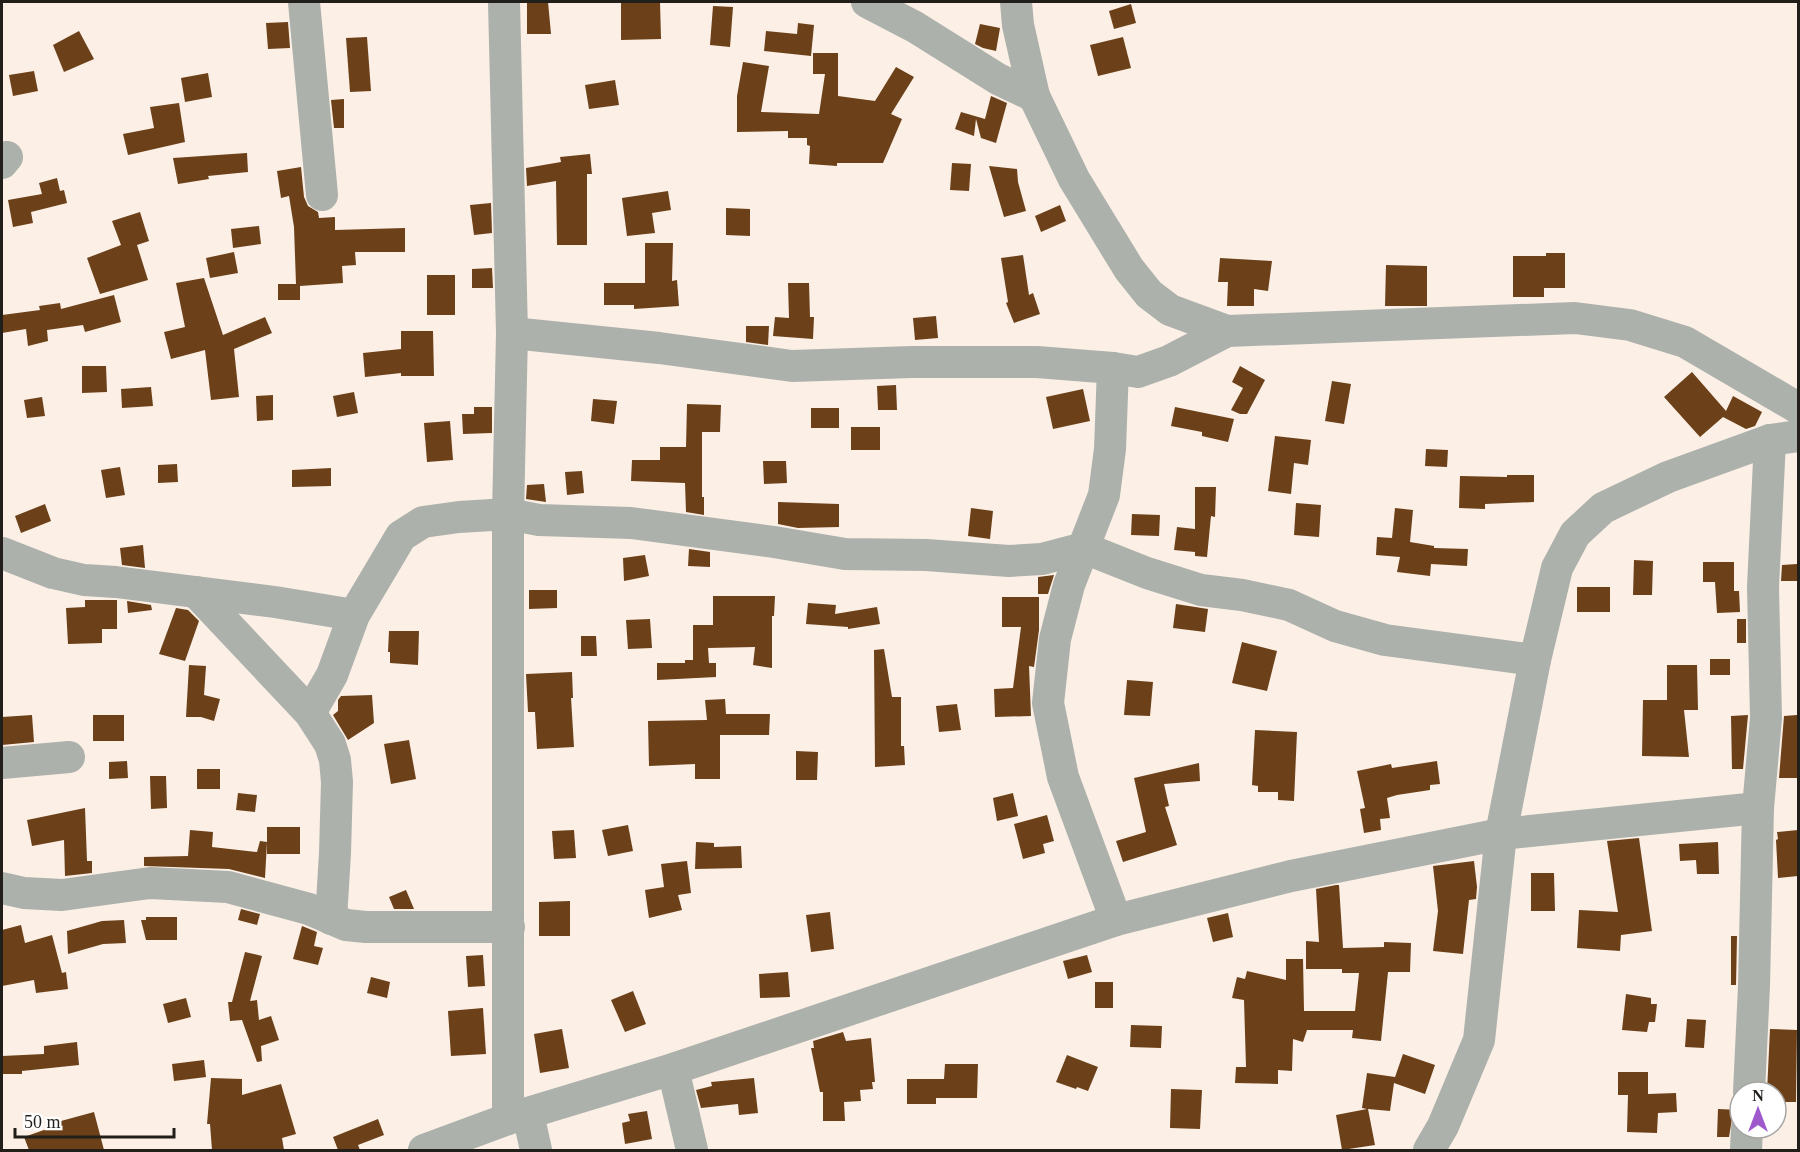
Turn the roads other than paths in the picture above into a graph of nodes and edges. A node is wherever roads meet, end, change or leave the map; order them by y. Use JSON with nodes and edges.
{"nodes":[{"id":1,"x":304,"y":2,"type":"edge"},
{"id":2,"x":504,"y":2,"type":"edge"},
{"id":3,"x":867,"y":2,"type":"edge"},
{"id":4,"x":994,"y":2,"type":"edge"},
{"id":5,"x":1017,"y":13,"type":"edge"},
{"id":6,"x":1034,"y":96,"type":"junction"},
{"id":7,"x":322,"y":195,"type":"dead end"},
{"id":8,"x":1227,"y":331,"type":"junction"},
{"id":9,"x":512,"y":333,"type":"junction"},
{"id":10,"x":1113,"y":368,"type":"junction"},
{"id":11,"x":1798,"y":408,"type":"edge"},
{"id":12,"x":1784,"y":438,"type":"edge"},
{"id":13,"x":508,"y":514,"type":"junction"},
{"id":14,"x":1084,"y":548,"type":"junction"},
{"id":15,"x":2,"y":553,"type":"edge"},
{"id":16,"x":196,"y":592,"type":"junction"},
{"id":17,"x":354,"y":615,"type":"junction"},
{"id":18,"x":1535,"y":660,"type":"junction"},
{"id":19,"x":310,"y":712,"type":"junction"},
{"id":20,"x":69,"y":757,"type":"dead end"},
{"id":21,"x":2,"y":763,"type":"edge"},
{"id":22,"x":1758,"y":808,"type":"junction"},
{"id":23,"x":1501,"y":834,"type":"junction"},
{"id":24,"x":2,"y":888,"type":"edge"},
{"id":25,"x":331,"y":919,"type":"junction"},
{"id":26,"x":1116,"y":920,"type":"junction"},
{"id":27,"x":509,"y":927,"type":"junction"},
{"id":28,"x":672,"y":1069,"type":"junction"},
{"id":29,"x":1750,"y":1080,"type":"edge"},
{"id":30,"x":518,"y":1117,"type":"junction"},
{"id":31,"x":424,"y":1150,"type":"edge"},
{"id":32,"x":536,"y":1150,"type":"edge"},
{"id":33,"x":693,"y":1150,"type":"edge"},
{"id":34,"x":1429,"y":1150,"type":"edge"}],
"edges":[{"from":1,"to":7,"type":"street"},
{"from":2,"to":9,"type":"street"},
{"from":3,"to":6,"type":"street"},
{"from":4,"to":5,"type":"street"},
{"from":5,"to":6,"type":"street"},
{"from":6,"to":8,"type":"street"},
{"from":8,"to":10,"type":"street"},
{"from":8,"to":11,"type":"street"},
{"from":9,"to":10,"type":"street"},
{"from":9,"to":13,"type":"street"},
{"from":10,"to":14,"type":"street"},
{"from":12,"to":18,"type":"street"},
{"from":12,"to":22,"type":"street"},
{"from":13,"to":14,"type":"street"},
{"from":13,"to":17,"type":"street"},
{"from":13,"to":27,"type":"street"},
{"from":14,"to":18,"type":"street"},
{"from":14,"to":26,"type":"street"},
{"from":15,"to":16,"type":"street"},
{"from":16,"to":17,"type":"street"},
{"from":16,"to":19,"type":"street"},
{"from":17,"to":19,"type":"street"},
{"from":18,"to":23,"type":"street"},
{"from":19,"to":25,"type":"street"},
{"from":20,"to":21,"type":"street"},
{"from":22,"to":23,"type":"street"},
{"from":22,"to":29,"type":"street"},
{"from":23,"to":26,"type":"street"},
{"from":23,"to":34,"type":"street"},
{"from":24,"to":25,"type":"street"},
{"from":25,"to":27,"type":"street"},
{"from":26,"to":28,"type":"street"},
{"from":27,"to":30,"type":"street"},
{"from":28,"to":30,"type":"street"},
{"from":28,"to":33,"type":"street"},
{"from":30,"to":31,"type":"street"},
{"from":30,"to":32,"type":"street"}]}
